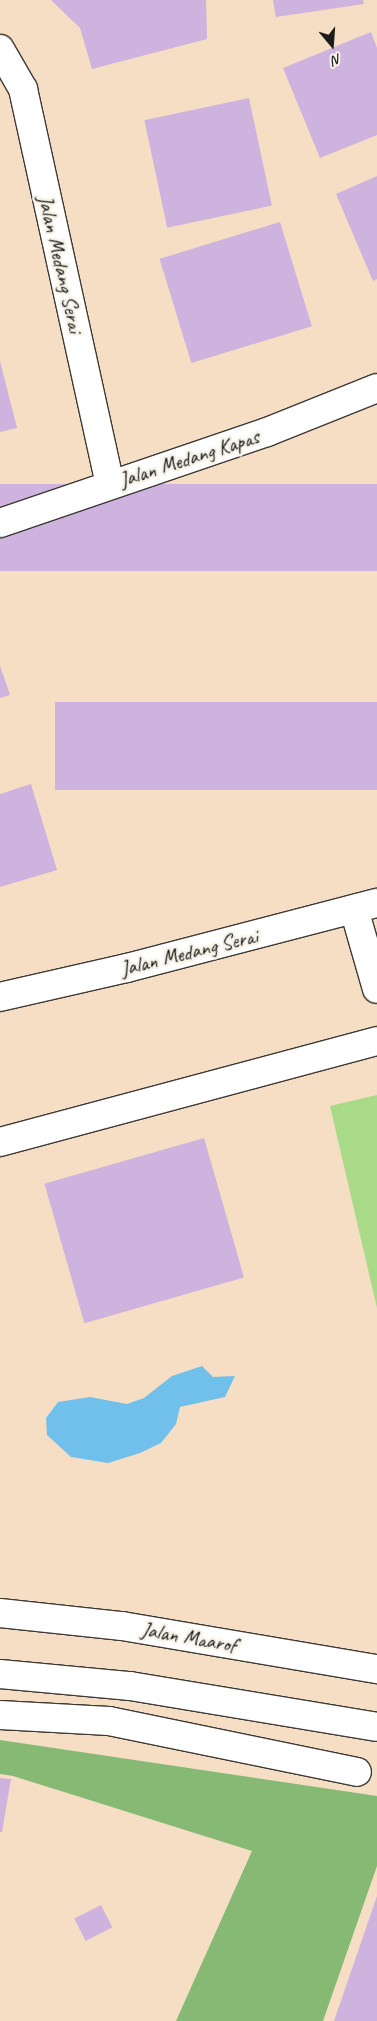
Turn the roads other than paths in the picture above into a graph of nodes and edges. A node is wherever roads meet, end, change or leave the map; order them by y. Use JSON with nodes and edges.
{"nodes":[{"id":1,"x":0,"y":49,"type":"edge"},
{"id":2,"x":377,"y":388,"type":"edge"},
{"id":3,"x":110,"y":484,"type":"junction"},
{"id":4,"x":0,"y":523,"type":"edge"},
{"id":5,"x":366,"y":906,"type":"edge"},
{"id":6,"x":377,"y":989,"type":"edge"},
{"id":7,"x":0,"y":997,"type":"edge"},
{"id":8,"x":377,"y":1041,"type":"edge"},
{"id":9,"x":0,"y":1142,"type":"edge"},
{"id":10,"x":0,"y":1613,"type":"edge"},
{"id":11,"x":377,"y":1669,"type":"edge"},
{"id":12,"x":0,"y":1674,"type":"edge"},
{"id":13,"x":0,"y":1715,"type":"edge"},
{"id":14,"x":377,"y":1727,"type":"edge"},
{"id":15,"x":357,"y":1772,"type":"dead end"}],
"edges":[{"from":1,"to":3,"type":"street","name":"Jalan Medang Serai"},
{"from":2,"to":3,"type":"street","name":"Jalan Medang Kapas"},
{"from":3,"to":4,"type":"street","name":"Jalan Medang Kapas"},
{"from":5,"to":6,"type":"street"},
{"from":5,"to":7,"type":"street","name":"Jalan Medang Serai"},
{"from":8,"to":9,"type":"street"},
{"from":10,"to":11,"type":"street","name":"Jalan Maarof"},
{"from":12,"to":14,"type":"street"},
{"from":13,"to":15,"type":"street"}]}
